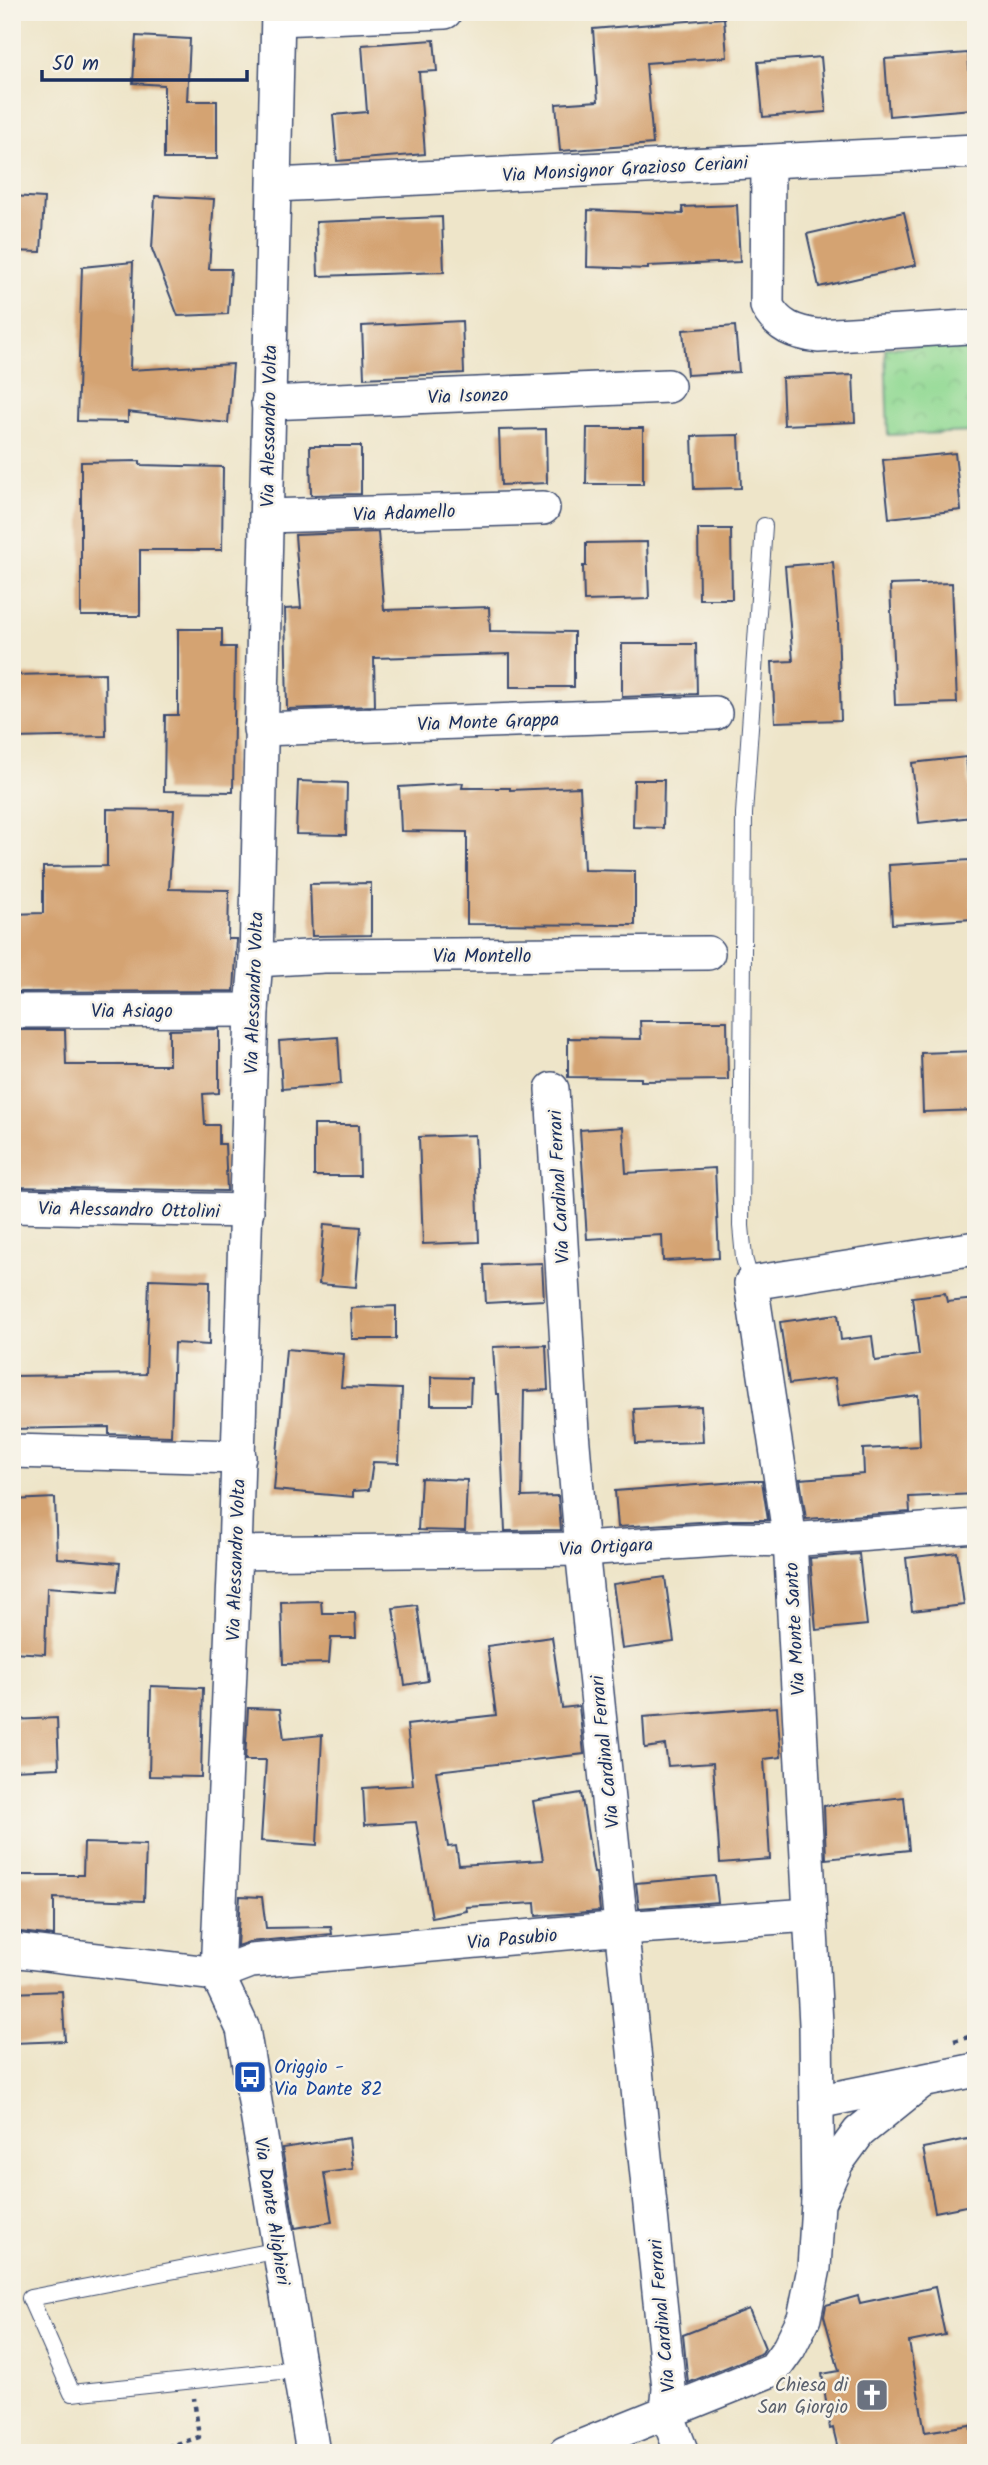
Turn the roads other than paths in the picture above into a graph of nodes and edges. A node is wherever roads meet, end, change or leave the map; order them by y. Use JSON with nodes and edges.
{"nodes":[{"id":1,"x":445,"y":12,"type":"edge"},
{"id":2,"x":272,"y":14,"type":"edge"},
{"id":3,"x":976,"y":151,"type":"edge"},
{"id":4,"x":768,"y":162,"type":"junction"},
{"id":5,"x":275,"y":185,"type":"junction"},
{"id":6,"x":976,"y":330,"type":"edge"},
{"id":7,"x":668,"y":386,"type":"dead end"},
{"id":8,"x":268,"y":403,"type":"junction"},
{"id":9,"x":543,"y":508,"type":"dead end"},
{"id":10,"x":266,"y":516,"type":"junction"},
{"id":11,"x":764,"y":526,"type":"dead end"},
{"id":12,"x":715,"y":713,"type":"dead end"},
{"id":13,"x":260,"y":729,"type":"junction"},
{"id":14,"x":709,"y":953,"type":"dead end"},
{"id":15,"x":256,"y":960,"type":"junction"},
{"id":16,"x":252,"y":1010,"type":"junction"},
{"id":17,"x":12,"y":1011,"type":"edge"},
{"id":18,"x":552,"y":1089,"type":"dead end"},
{"id":19,"x":12,"y":1206,"type":"edge"},
{"id":20,"x":247,"y":1211,"type":"junction"},
{"id":21,"x":976,"y":1248,"type":"edge"},
{"id":22,"x":751,"y":1283,"type":"junction"},
{"id":23,"x":12,"y":1451,"type":"edge"},
{"id":24,"x":239,"y":1457,"type":"junction"},
{"id":25,"x":976,"y":1526,"type":"edge"},
{"id":26,"x":790,"y":1540,"type":"junction"},
{"id":27,"x":582,"y":1549,"type":"junction"},
{"id":28,"x":235,"y":1553,"type":"junction"},
{"id":29,"x":810,"y":1915,"type":"junction"},
{"id":30,"x":623,"y":1928,"type":"junction"},
{"id":31,"x":12,"y":1950,"type":"edge"},
{"id":32,"x":217,"y":1974,"type":"junction"},
{"id":33,"x":976,"y":2070,"type":"edge"},
{"id":34,"x":922,"y":2082,"type":"junction"},
{"id":35,"x":817,"y":2102,"type":"junction"},
{"id":36,"x":818,"y":2203,"type":"junction"},
{"id":37,"x":279,"y":2250,"type":"junction"},
{"id":38,"x":299,"y":2368,"type":"junction"},
{"id":39,"x":667,"y":2414,"type":"junction"},
{"id":40,"x":313,"y":2453,"type":"edge"},
{"id":41,"x":565,"y":2453,"type":"edge"},
{"id":42,"x":682,"y":2453,"type":"edge"}],
"edges":[{"from":1,"to":2,"type":"street"},
{"from":2,"to":5,"type":"street","name":"Via Alessandro Volta"},
{"from":3,"to":4,"type":"street","name":"Via Monsignor Grazioso Ceriani"},
{"from":4,"to":5,"type":"street","name":"Via Monsignor Grazioso Ceriani"},
{"from":4,"to":6,"type":"street"},
{"from":5,"to":8,"type":"street","name":"Via Alessandro Volta"},
{"from":7,"to":8,"type":"street","name":"Via Isonzo"},
{"from":8,"to":10,"type":"street","name":"Via Alessandro Volta"},
{"from":9,"to":10,"type":"street","name":"Via Adamello"},
{"from":10,"to":13,"type":"street","name":"Via Alessandro Volta"},
{"from":11,"to":22,"type":"lane"},
{"from":12,"to":13,"type":"street","name":"Via Monte Grappa"},
{"from":13,"to":15,"type":"street","name":"Via Alessandro Volta"},
{"from":14,"to":15,"type":"street","name":"Via Montello"},
{"from":15,"to":16,"type":"street","name":"Via Alessandro Volta"},
{"from":16,"to":17,"type":"street","name":"Via Asiago"},
{"from":16,"to":20,"type":"street","name":"Via Alessandro Volta"},
{"from":18,"to":27,"type":"street","name":"Via Cardinal Ferrari"},
{"from":19,"to":20,"type":"street","name":"Via Alessandro Ottolini"},
{"from":20,"to":24,"type":"street","name":"Via Alessandro Volta"},
{"from":21,"to":22,"type":"street"},
{"from":22,"to":26,"type":"street","name":"Via Monte Santo"},
{"from":23,"to":24,"type":"street"},
{"from":24,"to":28,"type":"street","name":"Via Alessandro Volta"},
{"from":25,"to":26,"type":"street","name":"Via Ortigara"},
{"from":26,"to":27,"type":"street","name":"Via Ortigara"},
{"from":26,"to":29,"type":"street","name":"Via Monte Santo"},
{"from":27,"to":28,"type":"street","name":"Via Ortigara"},
{"from":27,"to":30,"type":"street","name":"Via Cardinal Ferrari"},
{"from":28,"to":32,"type":"street","name":"Via Alessandro Volta"},
{"from":29,"to":30,"type":"street","name":"Via Pasubio"},
{"from":29,"to":35,"type":"street","name":"Via Monte Santo"},
{"from":30,"to":32,"type":"street","name":"Via Pasubio"},
{"from":30,"to":39,"type":"street","name":"Via Cardinal Ferrari"},
{"from":31,"to":32,"type":"street"},
{"from":32,"to":37,"type":"street","name":"Via Dante Alighieri"},
{"from":33,"to":34,"type":"street"},
{"from":34,"to":35,"type":"street"},
{"from":34,"to":36,"type":"street"},
{"from":35,"to":36,"type":"street","name":"Via Monte Santo"},
{"from":36,"to":39,"type":"street","name":"Via Monte Santo"},
{"from":37,"to":38,"type":"street","name":"Via Dante Alighieri"},
{"from":37,"to":38,"type":"lane"},
{"from":38,"to":40,"type":"street","name":"Via Dante Alighieri"},
{"from":39,"to":41,"type":"street","name":"Via Monte Santo"},
{"from":39,"to":42,"type":"street"}]}
